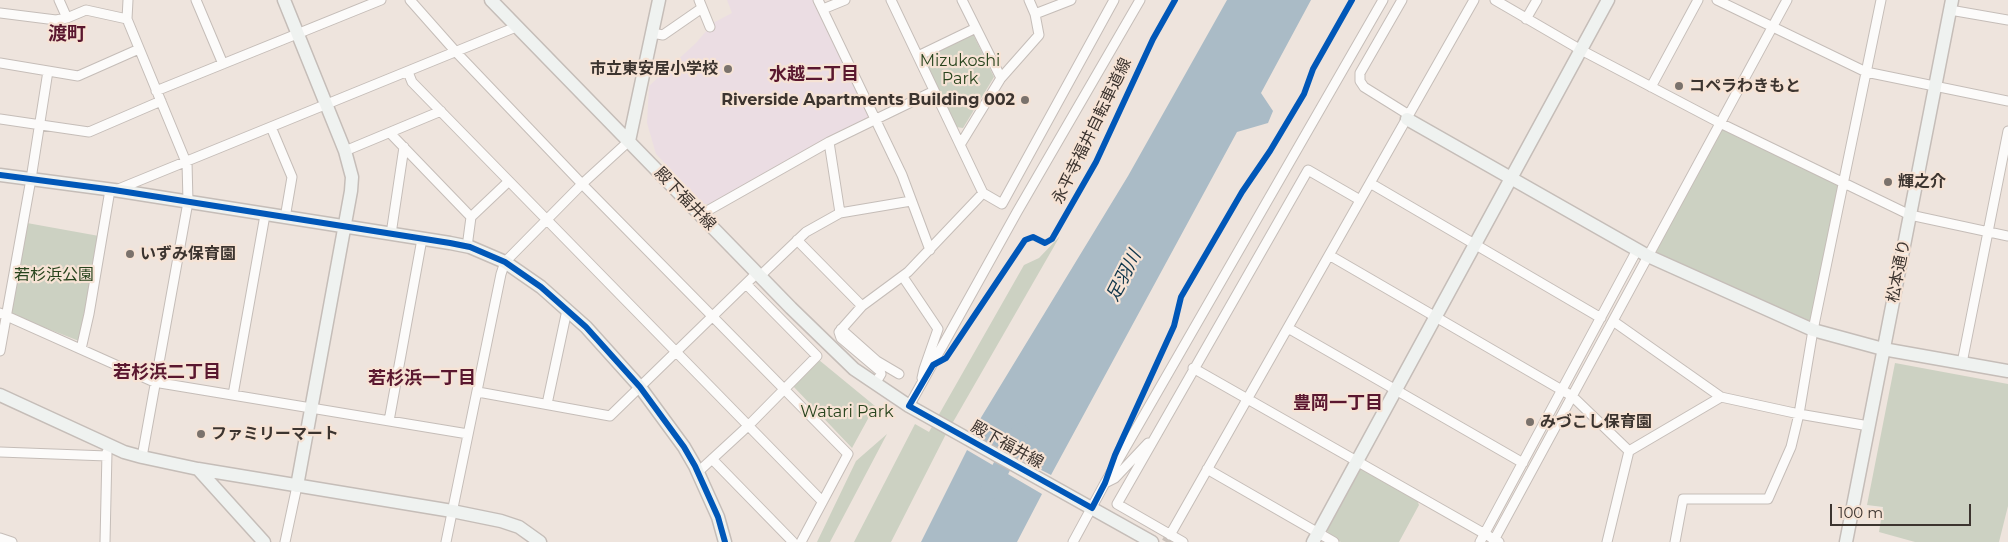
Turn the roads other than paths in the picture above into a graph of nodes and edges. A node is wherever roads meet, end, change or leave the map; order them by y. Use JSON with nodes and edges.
{"nodes":[{"id":1,"x":59,"y":0,"type":"edge"},
{"id":2,"x":128,"y":0,"type":"edge"},
{"id":3,"x":196,"y":0,"type":"edge"},
{"id":4,"x":284,"y":0,"type":"edge"},
{"id":5,"x":381,"y":0,"type":"edge"},
{"id":6,"x":410,"y":0,"type":"edge"},
{"id":7,"x":491,"y":0,"type":"edge"},
{"id":8,"x":659,"y":0,"type":"edge"},
{"id":9,"x":818,"y":0,"type":"edge"},
{"id":10,"x":845,"y":0,"type":"edge"},
{"id":11,"x":891,"y":0,"type":"edge"},
{"id":12,"x":962,"y":0,"type":"edge"},
{"id":13,"x":1030,"y":0,"type":"edge"},
{"id":14,"x":1071,"y":0,"type":"edge"},
{"id":15,"x":1114,"y":0,"type":"edge"},
{"id":16,"x":1140,"y":0,"type":"edge"},
{"id":17,"x":1383,"y":0,"type":"edge"},
{"id":18,"x":1402,"y":0,"type":"edge"},
{"id":19,"x":1474,"y":0,"type":"edge"},
{"id":20,"x":1495,"y":0,"type":"edge"},
{"id":21,"x":1536,"y":0,"type":"edge"},
{"id":22,"x":1608,"y":0,"type":"edge"},
{"id":23,"x":1698,"y":0,"type":"edge"},
{"id":24,"x":1717,"y":0,"type":"edge"},
{"id":25,"x":1786,"y":0,"type":"edge"},
{"id":26,"x":1881,"y":0,"type":"edge"},
{"id":27,"x":701,"y":4,"type":"edge"},
{"id":28,"x":1951,"y":5,"type":"edge"},
{"id":29,"x":823,"y":9,"type":"junction"},
{"id":30,"x":0,"y":13,"type":"edge"},
{"id":31,"x":1035,"y":14,"type":"junction"},
{"id":32,"x":67,"y":18,"type":"junction"},
{"id":33,"x":127,"y":19,"type":"junction"},
{"id":34,"x":1526,"y":19,"type":"junction"},
{"id":35,"x":2008,"y":20,"type":"edge"},
{"id":36,"x":516,"y":27,"type":"junction"},
{"id":37,"x":710,"y":27,"type":"dead end"},
{"id":38,"x":1772,"y":27,"type":"junction"},
{"id":39,"x":976,"y":28,"type":"junction"},
{"id":40,"x":652,"y":32,"type":"junction"},
{"id":41,"x":298,"y":34,"type":"junction"},
{"id":42,"x":139,"y":49,"type":"junction"},
{"id":43,"x":1581,"y":50,"type":"junction"},
{"id":44,"x":456,"y":52,"type":"junction"},
{"id":45,"x":918,"y":56,"type":"junction"},
{"id":46,"x":0,"y":63,"type":"edge"},
{"id":47,"x":223,"y":64,"type":"junction"},
{"id":48,"x":48,"y":71,"type":"junction"},
{"id":49,"x":408,"y":72,"type":"junction"},
{"id":50,"x":1866,"y":72,"type":"junction"},
{"id":51,"x":1000,"y":78,"type":"junction"},
{"id":52,"x":1650,"y":87,"type":"junction"},
{"id":53,"x":1934,"y":87,"type":"junction"},
{"id":54,"x":156,"y":91,"type":"junction"},
{"id":55,"x":934,"y":91,"type":"junction"},
{"id":56,"x":161,"y":101,"type":"junction"},
{"id":57,"x":2008,"y":101,"type":"edge"},
{"id":58,"x":326,"y":105,"type":"junction"},
{"id":59,"x":441,"y":112,"type":"junction"},
{"id":60,"x":1408,"y":117,"type":"junction"},
{"id":61,"x":875,"y":118,"type":"junction"},
{"id":62,"x":0,"y":119,"type":"edge"},
{"id":63,"x":1720,"y":123,"type":"junction"},
{"id":64,"x":40,"y":125,"type":"junction"},
{"id":65,"x":271,"y":128,"type":"junction"},
{"id":66,"x":2008,"y":131,"type":"edge"},
{"id":67,"x":390,"y":133,"type":"junction"},
{"id":68,"x":629,"y":141,"type":"junction"},
{"id":69,"x":828,"y":142,"type":"junction"},
{"id":70,"x":960,"y":145,"type":"junction"},
{"id":71,"x":404,"y":147,"type":"junction"},
{"id":72,"x":345,"y":151,"type":"junction"},
{"id":73,"x":186,"y":162,"type":"junction"},
{"id":74,"x":0,"y":175,"type":"edge"},
{"id":75,"x":1511,"y":179,"type":"junction"},
{"id":76,"x":31,"y":180,"type":"junction"},
{"id":77,"x":509,"y":181,"type":"junction"},
{"id":78,"x":1370,"y":183,"type":"junction"},
{"id":79,"x":582,"y":184,"type":"junction"},
{"id":80,"x":1843,"y":184,"type":"junction"},
{"id":81,"x":112,"y":190,"type":"junction"},
{"id":82,"x":984,"y":193,"type":"junction"},
{"id":83,"x":1360,"y":200,"type":"junction"},
{"id":84,"x":912,"y":201,"type":"junction"},
{"id":85,"x":188,"y":202,"type":"junction"},
{"id":86,"x":840,"y":213,"type":"junction"},
{"id":87,"x":265,"y":215,"type":"junction"},
{"id":88,"x":700,"y":215,"type":"junction"},
{"id":89,"x":1910,"y":215,"type":"junction"},
{"id":90,"x":471,"y":217,"type":"junction"},
{"id":91,"x":285,"y":218,"type":"junction"},
{"id":92,"x":546,"y":220,"type":"junction"},
{"id":93,"x":344,"y":228,"type":"junction"},
{"id":94,"x":1988,"y":232,"type":"junction"},
{"id":95,"x":391,"y":234,"type":"junction"},
{"id":96,"x":2008,"y":236,"type":"edge"},
{"id":97,"x":422,"y":239,"type":"junction"},
{"id":98,"x":797,"y":240,"type":"junction"},
{"id":99,"x":1476,"y":244,"type":"junction"},
{"id":100,"x":467,"y":247,"type":"junction"},
{"id":101,"x":930,"y":250,"type":"junction"},
{"id":102,"x":1643,"y":253,"type":"junction"},
{"id":103,"x":1329,"y":255,"type":"junction"},
{"id":104,"x":505,"y":262,"type":"junction"},
{"id":105,"x":758,"y":274,"type":"junction"},
{"id":106,"x":904,"y":277,"type":"junction"},
{"id":107,"x":746,"y":284,"type":"junction"},
{"id":108,"x":862,"y":306,"type":"junction"},
{"id":109,"x":567,"y":310,"type":"junction"},
{"id":110,"x":3,"y":314,"type":"edge"},
{"id":111,"x":713,"y":316,"type":"junction"},
{"id":112,"x":1436,"y":316,"type":"junction"},
{"id":113,"x":1601,"y":318,"type":"junction"},
{"id":114,"x":1612,"y":321,"type":"junction"},
{"id":115,"x":1288,"y":328,"type":"junction"},
{"id":116,"x":841,"y":329,"type":"junction"},
{"id":117,"x":1813,"y":330,"type":"junction"},
{"id":118,"x":81,"y":349,"type":"junction"},
{"id":119,"x":1883,"y":349,"type":"junction"},
{"id":120,"x":0,"y":351,"type":"edge"},
{"id":121,"x":676,"y":352,"type":"junction"},
{"id":122,"x":1962,"y":363,"type":"junction"},
{"id":123,"x":1193,"y":368,"type":"junction"},
{"id":124,"x":2008,"y":371,"type":"edge"},
{"id":125,"x":899,"y":374,"type":"dead end"},
{"id":126,"x":154,"y":382,"type":"junction"},
{"id":127,"x":875,"y":384,"type":"junction"},
{"id":128,"x":922,"y":384,"type":"junction"},
{"id":129,"x":640,"y":387,"type":"junction"},
{"id":130,"x":784,"y":389,"type":"junction"},
{"id":131,"x":1396,"y":390,"type":"junction"},
{"id":132,"x":1562,"y":391,"type":"junction"},
{"id":133,"x":478,"y":392,"type":"junction"},
{"id":134,"x":0,"y":395,"type":"edge"},
{"id":135,"x":232,"y":395,"type":"junction"},
{"id":136,"x":1572,"y":396,"type":"junction"},
{"id":137,"x":1721,"y":397,"type":"junction"},
{"id":138,"x":1248,"y":398,"type":"junction"},
{"id":139,"x":546,"y":404,"type":"junction"},
{"id":140,"x":909,"y":406,"type":"junction"},
{"id":141,"x":311,"y":408,"type":"junction"},
{"id":142,"x":1799,"y":414,"type":"junction"},
{"id":143,"x":389,"y":421,"type":"junction"},
{"id":144,"x":748,"y":426,"type":"junction"},
{"id":145,"x":1869,"y":426,"type":"junction"},
{"id":146,"x":468,"y":434,"type":"junction"},
{"id":147,"x":1153,"y":439,"type":"junction"},
{"id":148,"x":107,"y":450,"type":"junction"},
{"id":149,"x":1629,"y":451,"type":"junction"},
{"id":150,"x":0,"y":452,"type":"edge"},
{"id":151,"x":142,"y":457,"type":"junction"},
{"id":152,"x":712,"y":459,"type":"junction"},
{"id":153,"x":1357,"y":461,"type":"junction"},
{"id":154,"x":1522,"y":463,"type":"junction"},
{"id":155,"x":198,"y":469,"type":"junction"},
{"id":156,"x":1208,"y":469,"type":"junction"},
{"id":157,"x":698,"y":472,"type":"junction"},
{"id":158,"x":1105,"y":483,"type":"junction"},
{"id":159,"x":296,"y":486,"type":"junction"},
{"id":160,"x":822,"y":501,"type":"junction"},
{"id":161,"x":1092,"y":508,"type":"junction"},
{"id":162,"x":452,"y":511,"type":"junction"},
{"id":163,"x":1170,"y":535,"type":"junction"},
{"id":164,"x":0,"y":538,"type":"edge"},
{"id":165,"x":1316,"y":538,"type":"edge"},
{"id":166,"x":1483,"y":538,"type":"edge"},
{"id":167,"x":1496,"y":541,"type":"edge"},
{"id":168,"x":12,"y":542,"type":"edge"},
{"id":169,"x":104,"y":542,"type":"edge"},
{"id":170,"x":264,"y":542,"type":"edge"},
{"id":171,"x":285,"y":542,"type":"edge"},
{"id":172,"x":446,"y":542,"type":"edge"},
{"id":173,"x":540,"y":542,"type":"edge"},
{"id":174,"x":725,"y":542,"type":"edge"},
{"id":175,"x":793,"y":542,"type":"edge"},
{"id":176,"x":801,"y":542,"type":"edge"},
{"id":177,"x":1073,"y":542,"type":"edge"},
{"id":178,"x":1152,"y":542,"type":"edge"},
{"id":179,"x":1183,"y":542,"type":"edge"},
{"id":180,"x":1334,"y":542,"type":"edge"},
{"id":181,"x":1607,"y":542,"type":"edge"},
{"id":182,"x":1675,"y":542,"type":"edge"},
{"id":183,"x":1846,"y":542,"type":"edge"}],
"edges":[{"from":1,"to":32,"type":"street"},
{"from":2,"to":33,"type":"street"},
{"from":3,"to":47,"type":"street"},
{"from":4,"to":41,"type":"street"},
{"from":5,"to":41,"type":"street"},
{"from":6,"to":44,"type":"street"},
{"from":7,"to":36,"type":"street","name":"殿下福井線"},
{"from":8,"to":40,"type":"street"},
{"from":9,"to":29,"type":"street"},
{"from":10,"to":29,"type":"street"},
{"from":11,"to":45,"type":"street"},
{"from":12,"to":39,"type":"street"},
{"from":13,"to":31,"type":"street"},
{"from":14,"to":31,"type":"street"},
{"from":15,"to":82,"type":"street"},
{"from":16,"to":128,"type":"street"},
{"from":17,"to":158,"type":"street"},
{"from":18,"to":60,"type":"street"},
{"from":19,"to":60,"type":"street"},
{"from":20,"to":34,"type":"street"},
{"from":21,"to":34,"type":"street"},
{"from":22,"to":43,"type":"street"},
{"from":23,"to":52,"type":"street"},
{"from":24,"to":38,"type":"street"},
{"from":25,"to":38,"type":"street"},
{"from":26,"to":50,"type":"street"},
{"from":27,"to":37,"type":"street"},
{"from":27,"to":40,"type":"street"},
{"from":28,"to":35,"type":"street"},
{"from":28,"to":53,"type":"street","name":"松本通り"},
{"from":29,"to":61,"type":"street"},
{"from":30,"to":32,"type":"street"},
{"from":31,"to":51,"type":"street"},
{"from":32,"to":33,"type":"street"},
{"from":33,"to":42,"type":"street"},
{"from":34,"to":43,"type":"street"},
{"from":36,"to":44,"type":"street"},
{"from":36,"to":68,"type":"street","name":"殿下福井線"},
{"from":38,"to":50,"type":"street"},
{"from":38,"to":63,"type":"street"},
{"from":39,"to":45,"type":"street"},
{"from":39,"to":51,"type":"street"},
{"from":40,"to":68,"type":"street"},
{"from":41,"to":47,"type":"street"},
{"from":41,"to":58,"type":"street"},
{"from":42,"to":48,"type":"street"},
{"from":42,"to":54,"type":"street"},
{"from":43,"to":52,"type":"street"},
{"from":43,"to":75,"type":"street"},
{"from":44,"to":49,"type":"street"},
{"from":44,"to":79,"type":"street"},
{"from":45,"to":55,"type":"street"},
{"from":46,"to":48,"type":"street"},
{"from":47,"to":54,"type":"street"},
{"from":48,"to":64,"type":"street"},
{"from":49,"to":58,"type":"street"},
{"from":49,"to":59,"type":"street"},
{"from":50,"to":53,"type":"street"},
{"from":50,"to":80,"type":"street"},
{"from":51,"to":70,"type":"street"},
{"from":52,"to":63,"type":"street"},
{"from":53,"to":57,"type":"street"},
{"from":53,"to":89,"type":"street","name":"松本通り"},
{"from":54,"to":56,"type":"street"},
{"from":55,"to":61,"type":"street"},
{"from":55,"to":70,"type":"street"},
{"from":56,"to":64,"type":"street"},
{"from":56,"to":73,"type":"street"},
{"from":58,"to":65,"type":"street"},
{"from":58,"to":72,"type":"street"},
{"from":59,"to":67,"type":"street"},
{"from":59,"to":77,"type":"street"},
{"from":60,"to":75,"type":"street"},
{"from":60,"to":78,"type":"street"},
{"from":61,"to":69,"type":"street"},
{"from":61,"to":84,"type":"street"},
{"from":62,"to":64,"type":"street"},
{"from":63,"to":80,"type":"street"},
{"from":63,"to":102,"type":"street"},
{"from":64,"to":76,"type":"street"},
{"from":65,"to":73,"type":"street"},
{"from":65,"to":91,"type":"street"},
{"from":66,"to":94,"type":"street"},
{"from":67,"to":71,"type":"street"},
{"from":67,"to":72,"type":"street"},
{"from":68,"to":79,"type":"street"},
{"from":68,"to":88,"type":"street","name":"殿下福井線"},
{"from":69,"to":86,"type":"street"},
{"from":69,"to":88,"type":"street"},
{"from":70,"to":82,"type":"street"},
{"from":71,"to":90,"type":"street"},
{"from":71,"to":95,"type":"street"},
{"from":72,"to":93,"type":"street"},
{"from":73,"to":81,"type":"street"},
{"from":73,"to":85,"type":"street"},
{"from":74,"to":76,"type":"street"},
{"from":75,"to":99,"type":"street"},
{"from":75,"to":102,"type":"street"},
{"from":76,"to":81,"type":"street"},
{"from":76,"to":110,"type":"street"},
{"from":77,"to":90,"type":"street"},
{"from":77,"to":92,"type":"street"},
{"from":78,"to":83,"type":"street"},
{"from":78,"to":99,"type":"street"},
{"from":79,"to":92,"type":"street"},
{"from":79,"to":111,"type":"street"},
{"from":80,"to":89,"type":"street"},
{"from":80,"to":117,"type":"street"},
{"from":81,"to":85,"type":"street"},
{"from":81,"to":118,"type":"street"},
{"from":82,"to":101,"type":"street"},
{"from":83,"to":103,"type":"street"},
{"from":83,"to":123,"type":"street"},
{"from":84,"to":86,"type":"street"},
{"from":84,"to":101,"type":"street"},
{"from":85,"to":87,"type":"street"},
{"from":85,"to":126,"type":"street"},
{"from":86,"to":98,"type":"street"},
{"from":87,"to":91,"type":"street"},
{"from":87,"to":135,"type":"street"},
{"from":88,"to":105,"type":"street","name":"殿下福井線"},
{"from":89,"to":94,"type":"street"},
{"from":89,"to":119,"type":"street","name":"松本通り"},
{"from":90,"to":100,"type":"street"},
{"from":91,"to":93,"type":"street"},
{"from":92,"to":104,"type":"street"},
{"from":92,"to":121,"type":"street"},
{"from":93,"to":95,"type":"street"},
{"from":93,"to":141,"type":"street"},
{"from":94,"to":96,"type":"street"},
{"from":94,"to":122,"type":"street"},
{"from":95,"to":97,"type":"street"},
{"from":97,"to":100,"type":"street"},
{"from":97,"to":143,"type":"street"},
{"from":98,"to":105,"type":"street"},
{"from":98,"to":108,"type":"street"},
{"from":99,"to":112,"type":"street"},
{"from":99,"to":113,"type":"street"},
{"from":100,"to":104,"type":"street"},
{"from":101,"to":106,"type":"street"},
{"from":102,"to":113,"type":"street"},
{"from":102,"to":114,"type":"street"},
{"from":102,"to":117,"type":"street"},
{"from":103,"to":112,"type":"street"},
{"from":103,"to":115,"type":"street"},
{"from":104,"to":109,"type":"street"},
{"from":104,"to":133,"type":"street"},
{"from":105,"to":107,"type":"street"},
{"from":105,"to":127,"type":"street","name":"殿下福井線"},
{"from":106,"to":108,"type":"street"},
{"from":106,"to":128,"type":"street"},
{"from":107,"to":111,"type":"street"},
{"from":107,"to":130,"type":"street"},
{"from":108,"to":116,"type":"street"},
{"from":109,"to":129,"type":"street"},
{"from":109,"to":139,"type":"street"},
{"from":110,"to":118,"type":"street"},
{"from":110,"to":120,"type":"street"},
{"from":111,"to":121,"type":"street"},
{"from":111,"to":130,"type":"street"},
{"from":112,"to":131,"type":"street"},
{"from":112,"to":132,"type":"street"},
{"from":113,"to":132,"type":"street"},
{"from":114,"to":136,"type":"street"},
{"from":114,"to":137,"type":"street"},
{"from":115,"to":131,"type":"street"},
{"from":115,"to":138,"type":"street"},
{"from":116,"to":125,"type":"street"},
{"from":116,"to":127,"type":"street"},
{"from":117,"to":119,"type":"street"},
{"from":117,"to":142,"type":"street"},
{"from":118,"to":126,"type":"street"},
{"from":119,"to":122,"type":"street"},
{"from":119,"to":145,"type":"street","name":"松本通り"},
{"from":121,"to":129,"type":"street"},
{"from":121,"to":144,"type":"street"},
{"from":122,"to":124,"type":"street"},
{"from":123,"to":138,"type":"street"},
{"from":123,"to":147,"type":"street"},
{"from":126,"to":135,"type":"street"},
{"from":126,"to":151,"type":"street"},
{"from":127,"to":140,"type":"street","name":"殿下福井線"},
{"from":128,"to":140,"type":"street"},
{"from":129,"to":139,"type":"street"},
{"from":129,"to":157,"type":"street"},
{"from":130,"to":144,"type":"street"},
{"from":130,"to":160,"type":"street"},
{"from":131,"to":153,"type":"street"},
{"from":131,"to":154,"type":"street"},
{"from":132,"to":136,"type":"street"},
{"from":132,"to":154,"type":"street"},
{"from":133,"to":139,"type":"street"},
{"from":133,"to":146,"type":"street"},
{"from":134,"to":148,"type":"street"},
{"from":135,"to":141,"type":"street"},
{"from":136,"to":149,"type":"street"},
{"from":136,"to":167,"type":"street"},
{"from":137,"to":142,"type":"street"},
{"from":137,"to":149,"type":"street"},
{"from":138,"to":153,"type":"street"},
{"from":138,"to":156,"type":"street"},
{"from":140,"to":161,"type":"street","name":"殿下福井線"},
{"from":141,"to":143,"type":"street"},
{"from":141,"to":159,"type":"street"},
{"from":142,"to":145,"type":"street"},
{"from":142,"to":182,"type":"street"},
{"from":143,"to":146,"type":"street"},
{"from":144,"to":152,"type":"street"},
{"from":144,"to":160,"type":"street"},
{"from":145,"to":183,"type":"street","name":"松本通り"},
{"from":146,"to":162,"type":"street"},
{"from":147,"to":158,"type":"street"},
{"from":147,"to":163,"type":"street"},
{"from":148,"to":150,"type":"street"},
{"from":148,"to":151,"type":"street"},
{"from":148,"to":169,"type":"street"},
{"from":149,"to":181,"type":"street"},
{"from":151,"to":155,"type":"street"},
{"from":152,"to":157,"type":"street"},
{"from":152,"to":175,"type":"street"},
{"from":153,"to":165,"type":"street"},
{"from":153,"to":166,"type":"street"},
{"from":154,"to":166,"type":"street"},
{"from":155,"to":159,"type":"street"},
{"from":155,"to":170,"type":"street"},
{"from":156,"to":163,"type":"street"},
{"from":156,"to":165,"type":"street"},
{"from":157,"to":174,"type":"street"},
{"from":158,"to":161,"type":"street"},
{"from":159,"to":162,"type":"street"},
{"from":159,"to":171,"type":"street"},
{"from":160,"to":176,"type":"street"},
{"from":161,"to":177,"type":"street"},
{"from":161,"to":178,"type":"street","name":"殿下福井線"},
{"from":162,"to":172,"type":"street"},
{"from":162,"to":173,"type":"street"},
{"from":163,"to":179,"type":"street"},
{"from":164,"to":168,"type":"street"},
{"from":165,"to":180,"type":"street"},
{"from":166,"to":167,"type":"street"}]}
